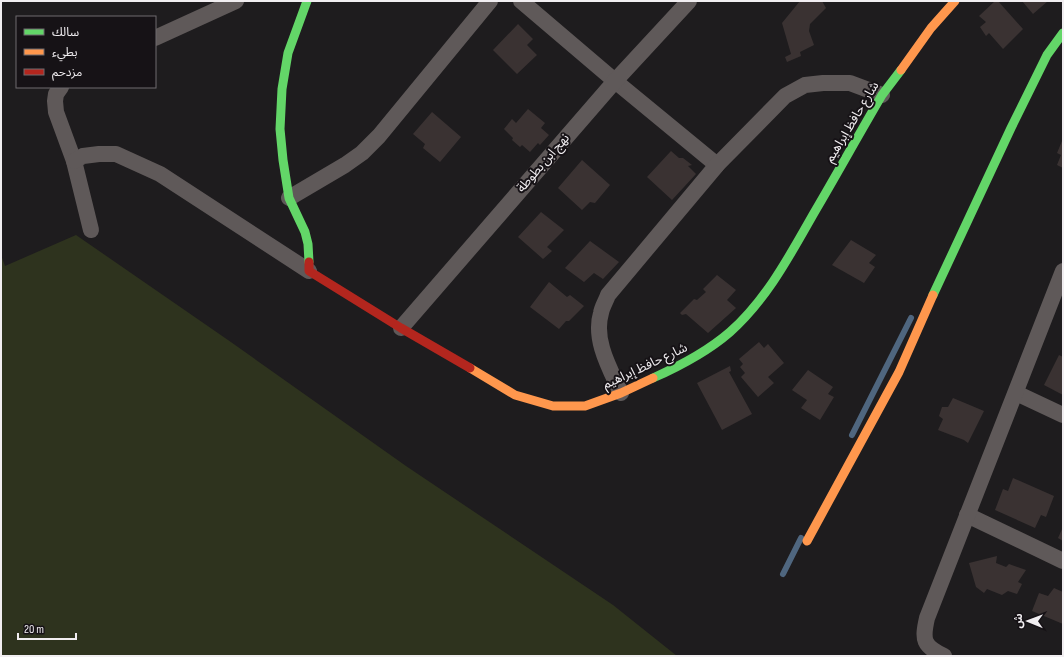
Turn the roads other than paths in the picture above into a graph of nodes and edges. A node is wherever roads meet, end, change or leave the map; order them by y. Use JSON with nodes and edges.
{"nodes":[{"id":1,"x":236,"y":1,"type":"edge"},
{"id":2,"x":307,"y":1,"type":"edge"},
{"id":3,"x":490,"y":1,"type":"edge"},
{"id":4,"x":522,"y":1,"type":"edge"},
{"id":5,"x":689,"y":1,"type":"edge"},
{"id":6,"x":955,"y":1,"type":"edge"},
{"id":7,"x":1063,"y":33,"type":"edge"},
{"id":8,"x":156,"y":38,"type":"edge"},
{"id":9,"x":614,"y":81,"type":"junction"},
{"id":10,"x":60,"y":88,"type":"edge"},
{"id":11,"x":882,"y":95,"type":"junction"},
{"id":12,"x":74,"y":161,"type":"junction"},
{"id":13,"x":717,"y":165,"type":"junction"},
{"id":14,"x":290,"y":198,"type":"junction"},
{"id":15,"x":91,"y":230,"type":"dead end"},
{"id":16,"x":1063,"y":271,"type":"edge"},
{"id":17,"x":309,"y":272,"type":"junction"},
{"id":18,"x":401,"y":328,"type":"junction"},
{"id":19,"x":621,"y":393,"type":"junction"},
{"id":20,"x":1016,"y":393,"type":"junction"},
{"id":21,"x":1063,"y":415,"type":"edge"},
{"id":22,"x":967,"y":515,"type":"junction"},
{"id":23,"x":807,"y":541,"type":"dead end"},
{"id":24,"x":1063,"y":561,"type":"edge"},
{"id":25,"x":944,"y":656,"type":"edge"}],
"edges":[{"from":1,"to":8,"type":"street"},
{"from":2,"to":14,"type":"street"},
{"from":3,"to":14,"type":"street"},
{"from":4,"to":9,"type":"street"},
{"from":5,"to":9,"type":"street","name":"نهج ابن بطوطة"},
{"from":6,"to":11,"type":"street","name":"شارع حافظ إبراهيم"},
{"from":7,"to":23,"type":"street"},
{"from":9,"to":13,"type":"street"},
{"from":9,"to":18,"type":"street","name":"نهج ابن بطوطة"},
{"from":10,"to":12,"type":"street"},
{"from":11,"to":13,"type":"street"},
{"from":11,"to":19,"type":"street","name":"شارع حافظ إبراهيم"},
{"from":12,"to":15,"type":"street"},
{"from":12,"to":17,"type":"street"},
{"from":13,"to":19,"type":"street"},
{"from":14,"to":17,"type":"street"},
{"from":16,"to":20,"type":"street"},
{"from":17,"to":18,"type":"street","name":"شارع حافظ إبراهيم"},
{"from":18,"to":19,"type":"street","name":"شارع حافظ إبراهيم"},
{"from":20,"to":21,"type":"street"},
{"from":20,"to":22,"type":"street"},
{"from":22,"to":24,"type":"street"},
{"from":22,"to":25,"type":"street"}]}
